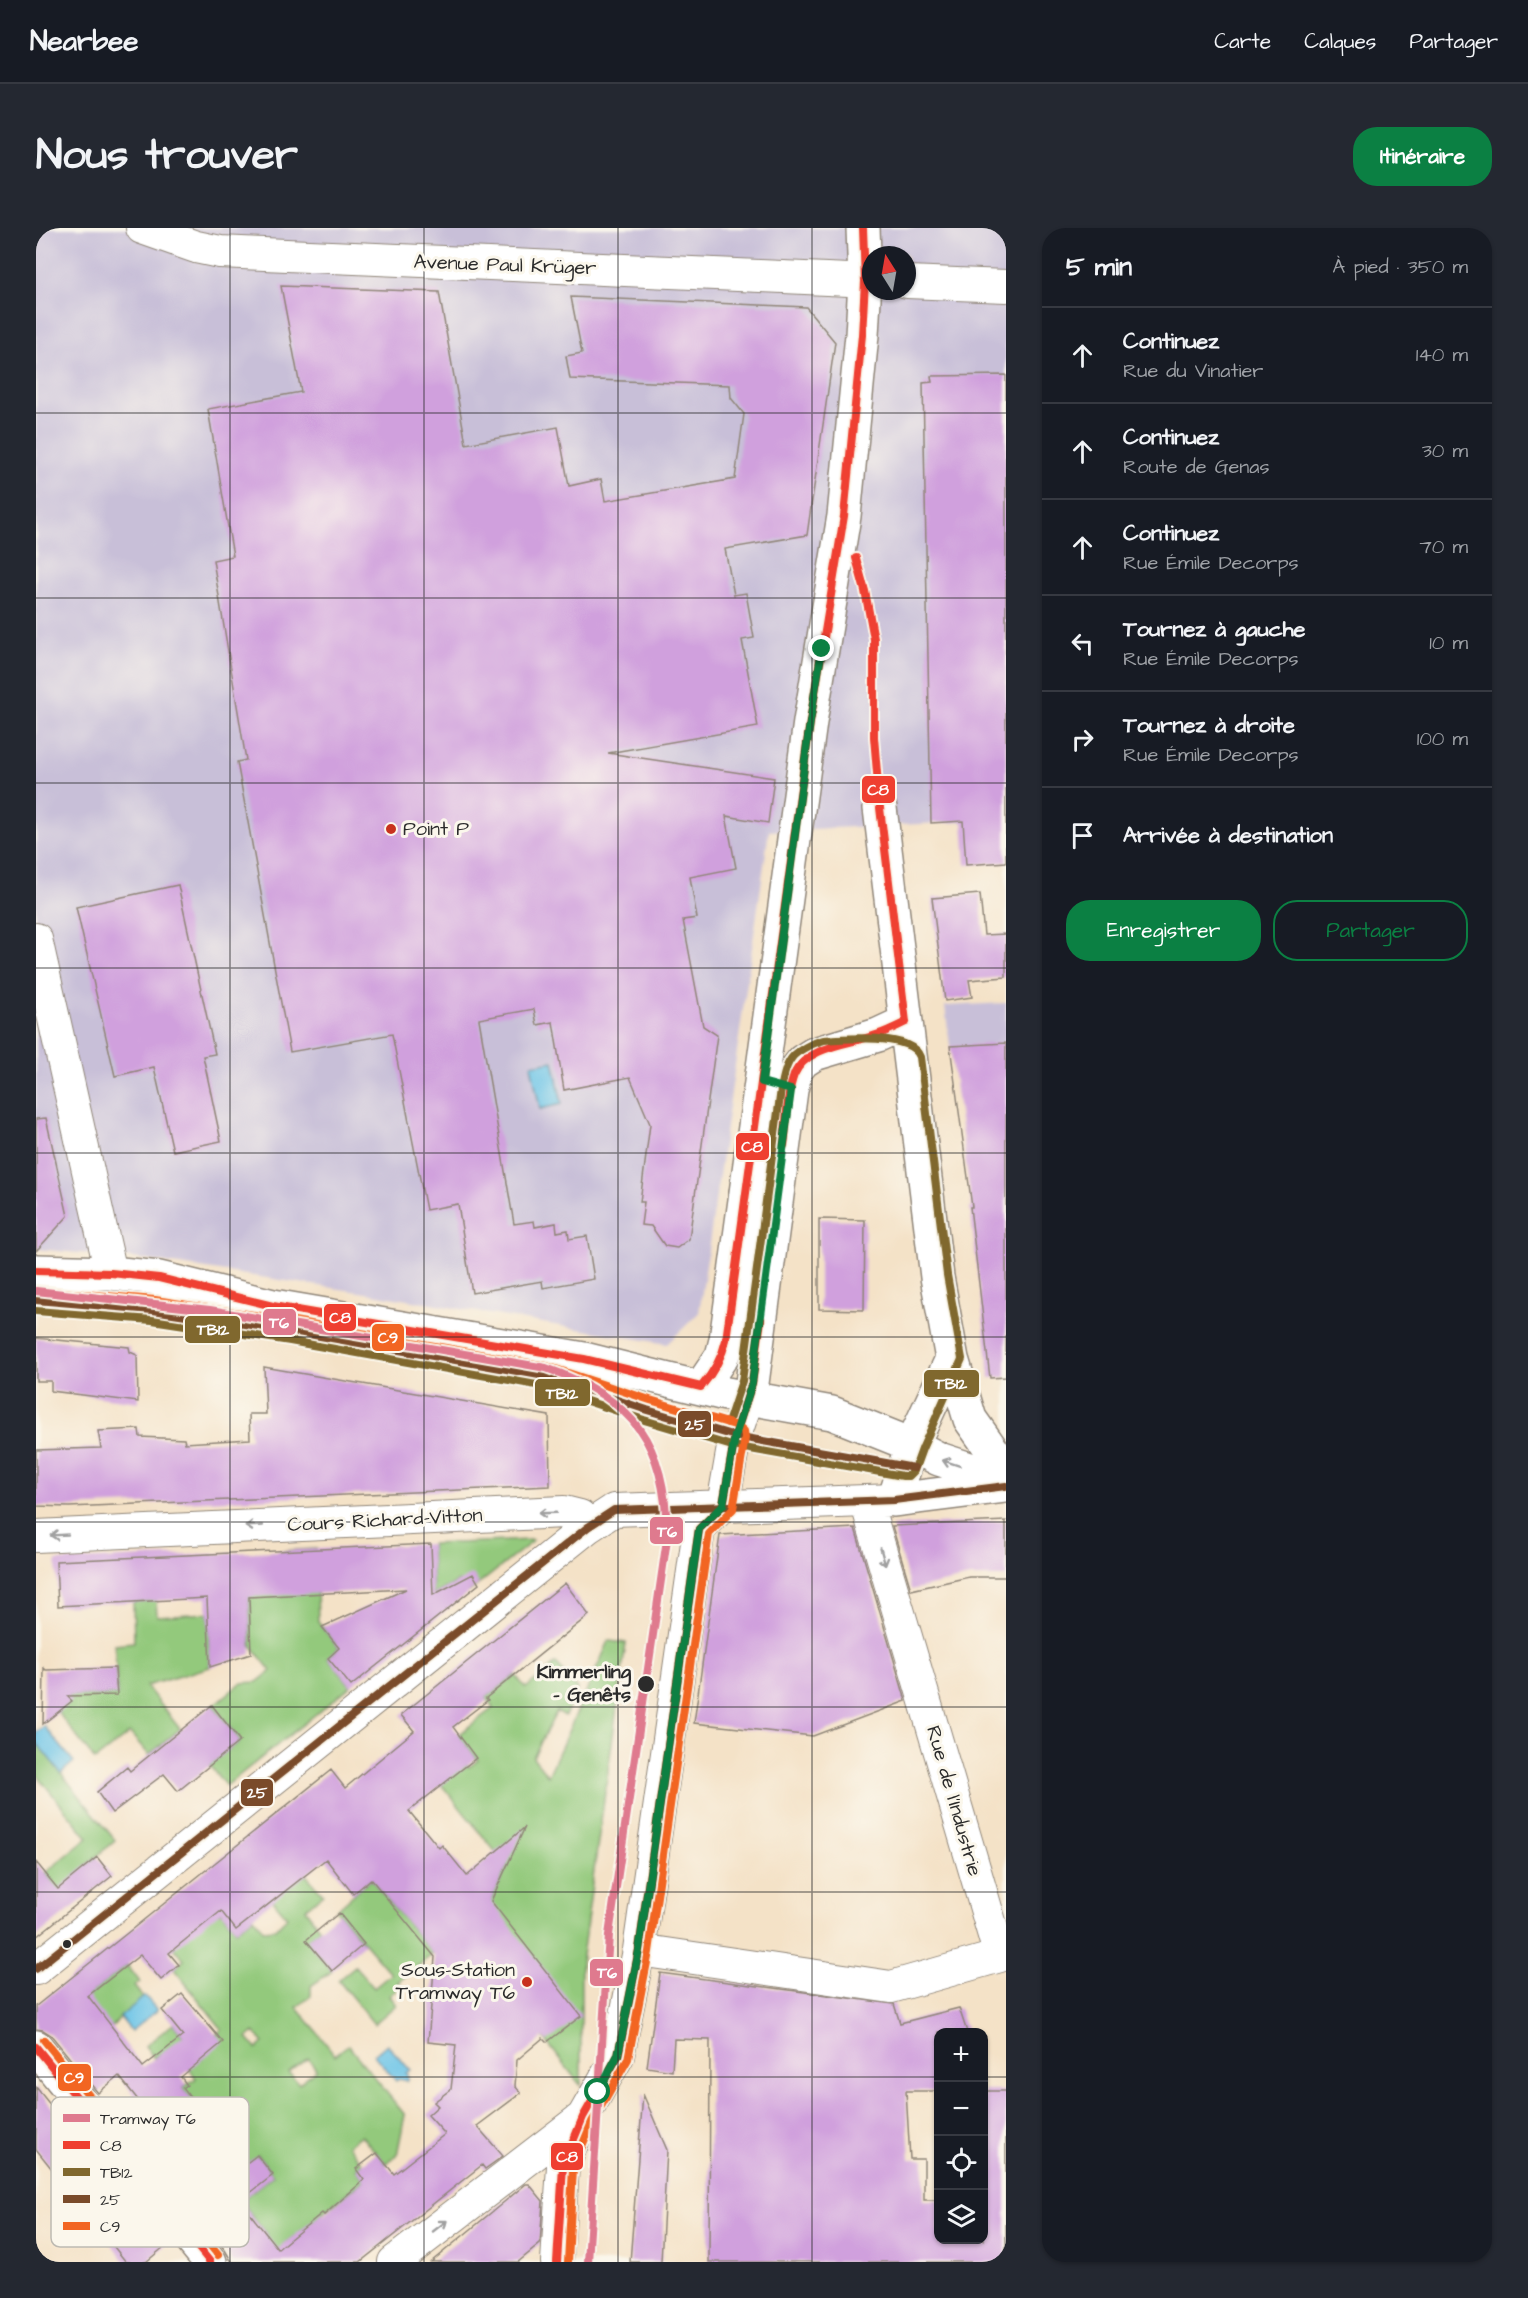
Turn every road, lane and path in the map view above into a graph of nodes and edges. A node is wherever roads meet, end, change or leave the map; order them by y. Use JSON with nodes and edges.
{"nodes":[{"id":1,"x":142,"y":228,"type":"edge"},
{"id":2,"x":863,"y":228,"type":"edge"},
{"id":3,"x":865,"y":246,"type":"edge"},
{"id":4,"x":862,"y":281,"type":"edge"},
{"id":5,"x":916,"y":282,"type":"edge"},
{"id":6,"x":1006,"y":286,"type":"edge"},
{"id":7,"x":866,"y":300,"type":"edge"},
{"id":8,"x":880,"y":808,"type":"dead end"},
{"id":9,"x":36,"y":939,"type":"edge"},
{"id":10,"x":906,"y":1022,"type":"junction"},
{"id":11,"x":824,"y":1051,"type":"junction"},
{"id":12,"x":910,"y":1058,"type":"junction"},
{"id":13,"x":776,"y":1086,"type":"junction"},
{"id":14,"x":36,"y":1271,"type":"edge"},
{"id":15,"x":111,"y":1273,"type":"junction"},
{"id":16,"x":952,"y":1359,"type":"junction"},
{"id":17,"x":701,"y":1387,"type":"junction"},
{"id":18,"x":748,"y":1397,"type":"junction"},
{"id":19,"x":912,"y":1445,"type":"junction"},
{"id":20,"x":1006,"y":1470,"type":"edge"},
{"id":21,"x":1006,"y":1481,"type":"edge"},
{"id":22,"x":1006,"y":1486,"type":"edge"},
{"id":23,"x":880,"y":1500,"type":"junction"},
{"id":24,"x":723,"y":1505,"type":"junction"},
{"id":25,"x":588,"y":1527,"type":"junction"},
{"id":26,"x":36,"y":1536,"type":"edge"},
{"id":27,"x":639,"y":1950,"type":"junction"},
{"id":28,"x":36,"y":1969,"type":"edge"},
{"id":29,"x":36,"y":2047,"type":"edge"},
{"id":30,"x":76,"y":2097,"type":"edge"},
{"id":31,"x":583,"y":2117,"type":"junction"},
{"id":32,"x":198,"y":2247,"type":"edge"},
{"id":33,"x":210,"y":2262,"type":"edge"},
{"id":34,"x":394,"y":2262,"type":"edge"},
{"id":35,"x":557,"y":2262,"type":"edge"}],
"edges":[{"from":1,"to":4,"type":"street","name":"Avenue Paul Krüger"},
{"from":2,"to":3,"type":"street"},
{"from":5,"to":6,"type":"street"},
{"from":7,"to":13,"type":"street"},
{"from":8,"to":10,"type":"street"},
{"from":9,"to":15,"type":"street"},
{"from":10,"to":11,"type":"street"},
{"from":10,"to":12,"type":"street"},
{"from":11,"to":12,"type":"street"},
{"from":11,"to":13,"type":"street"},
{"from":12,"to":16,"type":"street"},
{"from":13,"to":17,"type":"street"},
{"from":13,"to":18,"type":"street"},
{"from":14,"to":15,"type":"street"},
{"from":15,"to":17,"type":"street"},
{"from":16,"to":19,"type":"street"},
{"from":16,"to":20,"type":"street"},
{"from":17,"to":18,"type":"street"},
{"from":18,"to":19,"type":"street"},
{"from":18,"to":24,"type":"street"},
{"from":21,"to":19,"type":"street","one_way":true},
{"from":19,"to":23,"type":"street"},
{"from":22,"to":23,"type":"street"},
{"from":23,"to":24,"type":"street"},
{"from":23,"to":27,"type":"street","name":"Rue de l'Industrie","one_way":true},
{"from":24,"to":25,"type":"street"},
{"from":24,"to":27,"type":"street"},
{"from":25,"to":26,"type":"street","name":"Cours Richard-Vitton","one_way":true},
{"from":25,"to":28,"type":"street"},
{"from":27,"to":31,"type":"street"},
{"from":29,"to":30,"type":"street"},
{"from":34,"to":31,"type":"street","one_way":true},
{"from":31,"to":35,"type":"street"},
{"from":32,"to":33,"type":"street"}]}
